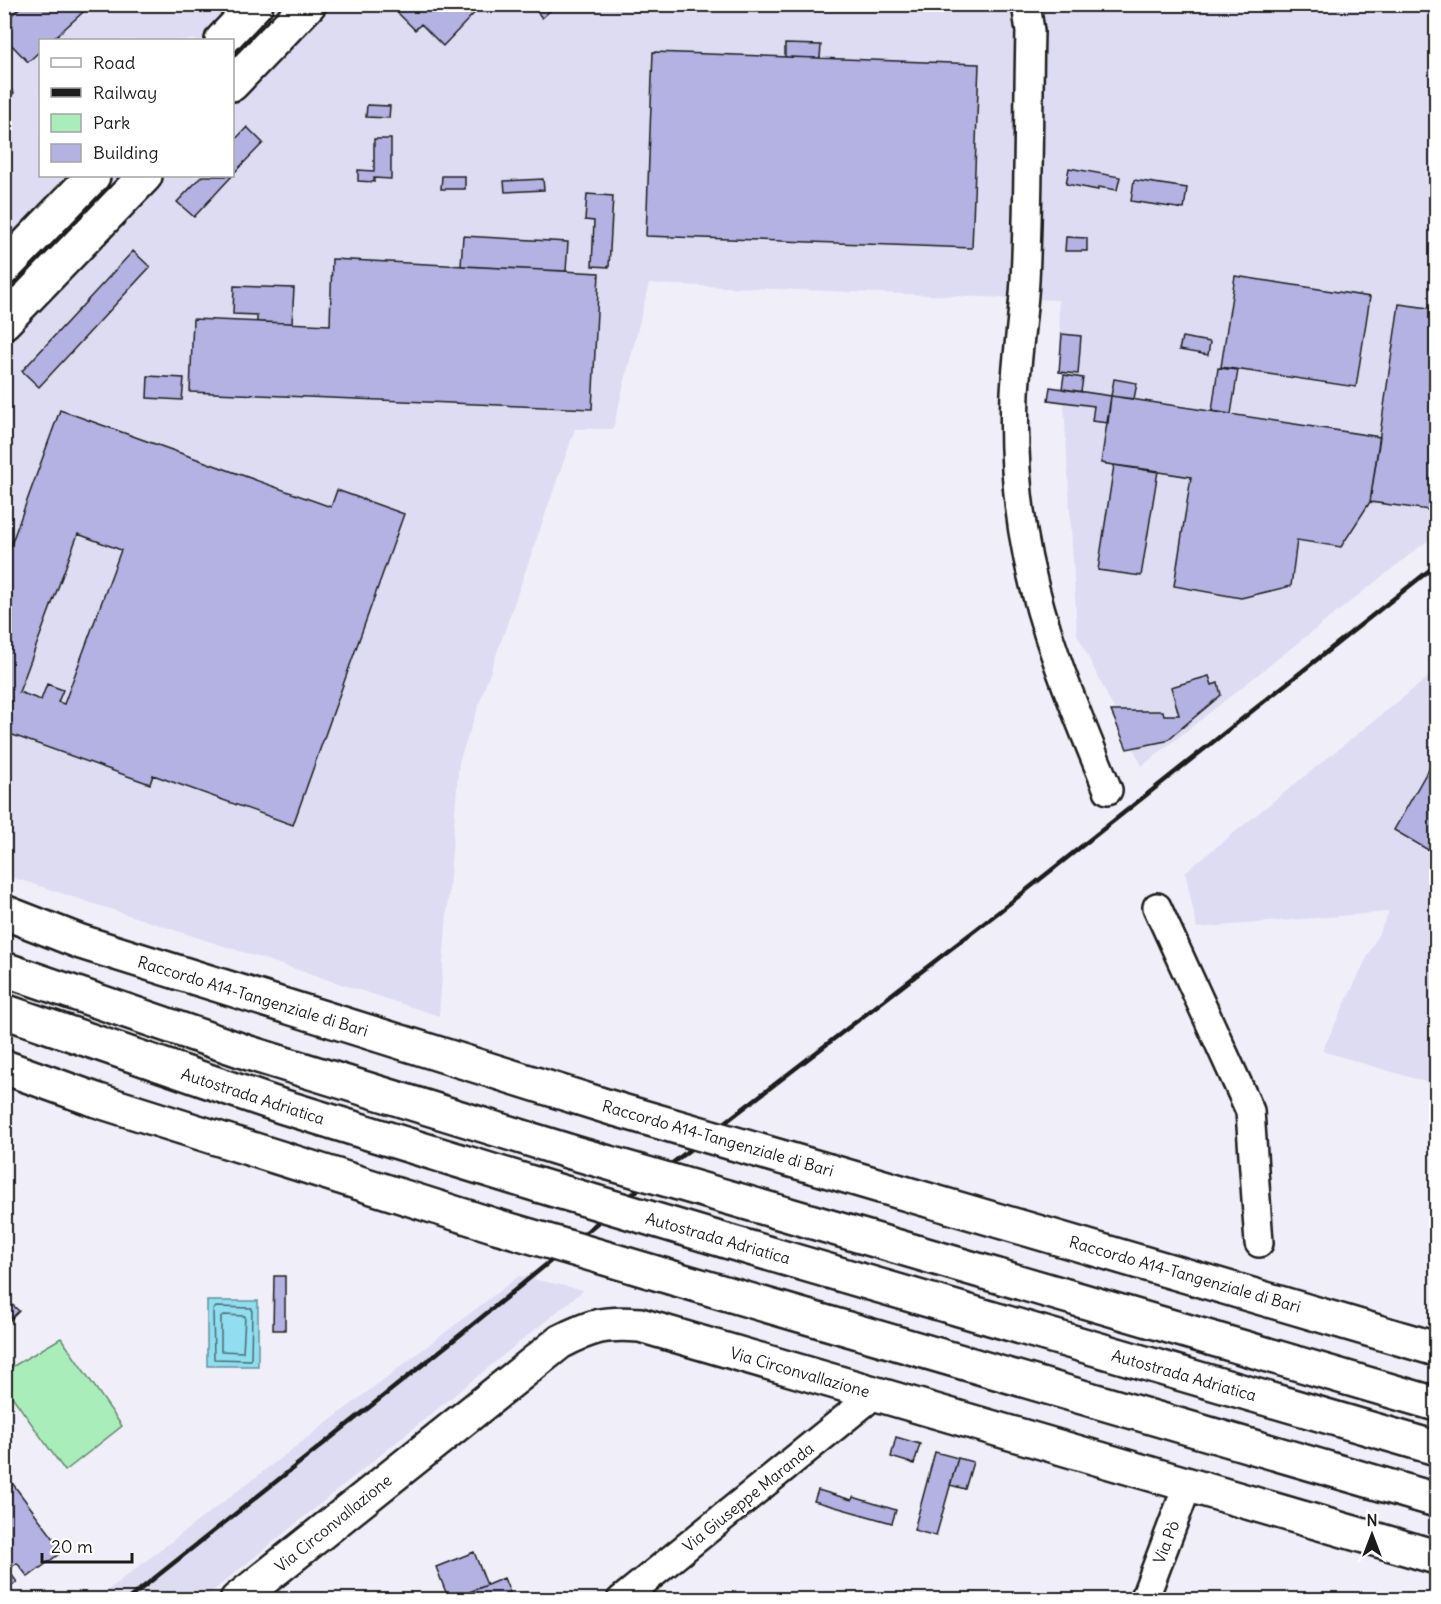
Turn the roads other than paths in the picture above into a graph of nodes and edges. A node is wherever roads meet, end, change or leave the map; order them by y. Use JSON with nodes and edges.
{"nodes":[{"id":1,"x":256,"y":4,"type":"edge"},
{"id":2,"x":309,"y":4,"type":"edge"},
{"id":3,"x":1026,"y":4,"type":"edge"},
{"id":4,"x":223,"y":39,"type":"edge"},
{"id":5,"x":234,"y":82,"type":"edge"},
{"id":6,"x":92,"y":177,"type":"edge"},
{"id":7,"x":144,"y":177,"type":"edge"},
{"id":8,"x":4,"y":268,"type":"edge"},
{"id":9,"x":4,"y":322,"type":"edge"},
{"id":10,"x":1108,"y":790,"type":"dead end"},
{"id":11,"x":1156,"y":907,"type":"dead end"},
{"id":12,"x":4,"y":912,"type":"edge"},
{"id":13,"x":4,"y":969,"type":"edge"},
{"id":14,"x":4,"y":1011,"type":"edge"},
{"id":15,"x":4,"y":1067,"type":"edge"},
{"id":16,"x":1259,"y":1242,"type":"dead end"},
{"id":17,"x":1437,"y":1348,"type":"edge"},
{"id":18,"x":875,"y":1394,"type":"junction"},
{"id":19,"x":1437,"y":1404,"type":"edge"},
{"id":20,"x":1437,"y":1448,"type":"edge"},
{"id":21,"x":1188,"y":1484,"type":"junction"},
{"id":22,"x":1437,"y":1500,"type":"edge"},
{"id":23,"x":1437,"y":1557,"type":"edge"},
{"id":24,"x":237,"y":1599,"type":"edge"},
{"id":25,"x":621,"y":1599,"type":"edge"},
{"id":26,"x":1144,"y":1599,"type":"edge"}],
"edges":[{"from":1,"to":4,"type":"main road"},
{"from":2,"to":5,"type":"main road"},
{"from":3,"to":10,"type":"street"},
{"from":6,"to":8,"type":"main road"},
{"from":7,"to":9,"type":"main road"},
{"from":11,"to":16,"type":"street"},
{"from":12,"to":17,"type":"main road","name":"Raccordo A14-Tangenziale di Bari","bridge":true},
{"from":13,"to":19,"type":"main road","bridge":true},
{"from":14,"to":20,"type":"main road","name":"Autostrada Adriatica","bridge":true},
{"from":15,"to":22,"type":"main road","bridge":true},
{"from":18,"to":21,"type":"main road","name":"Via Circonvallazione"},
{"from":18,"to":24,"type":"main road","name":"Via Circonvallazione"},
{"from":18,"to":25,"type":"street","name":"Via Giuseppe Maranda"},
{"from":21,"to":23,"type":"main road","name":"Via Circonvallazione"},
{"from":21,"to":26,"type":"street","name":"Via Pò"}]}
